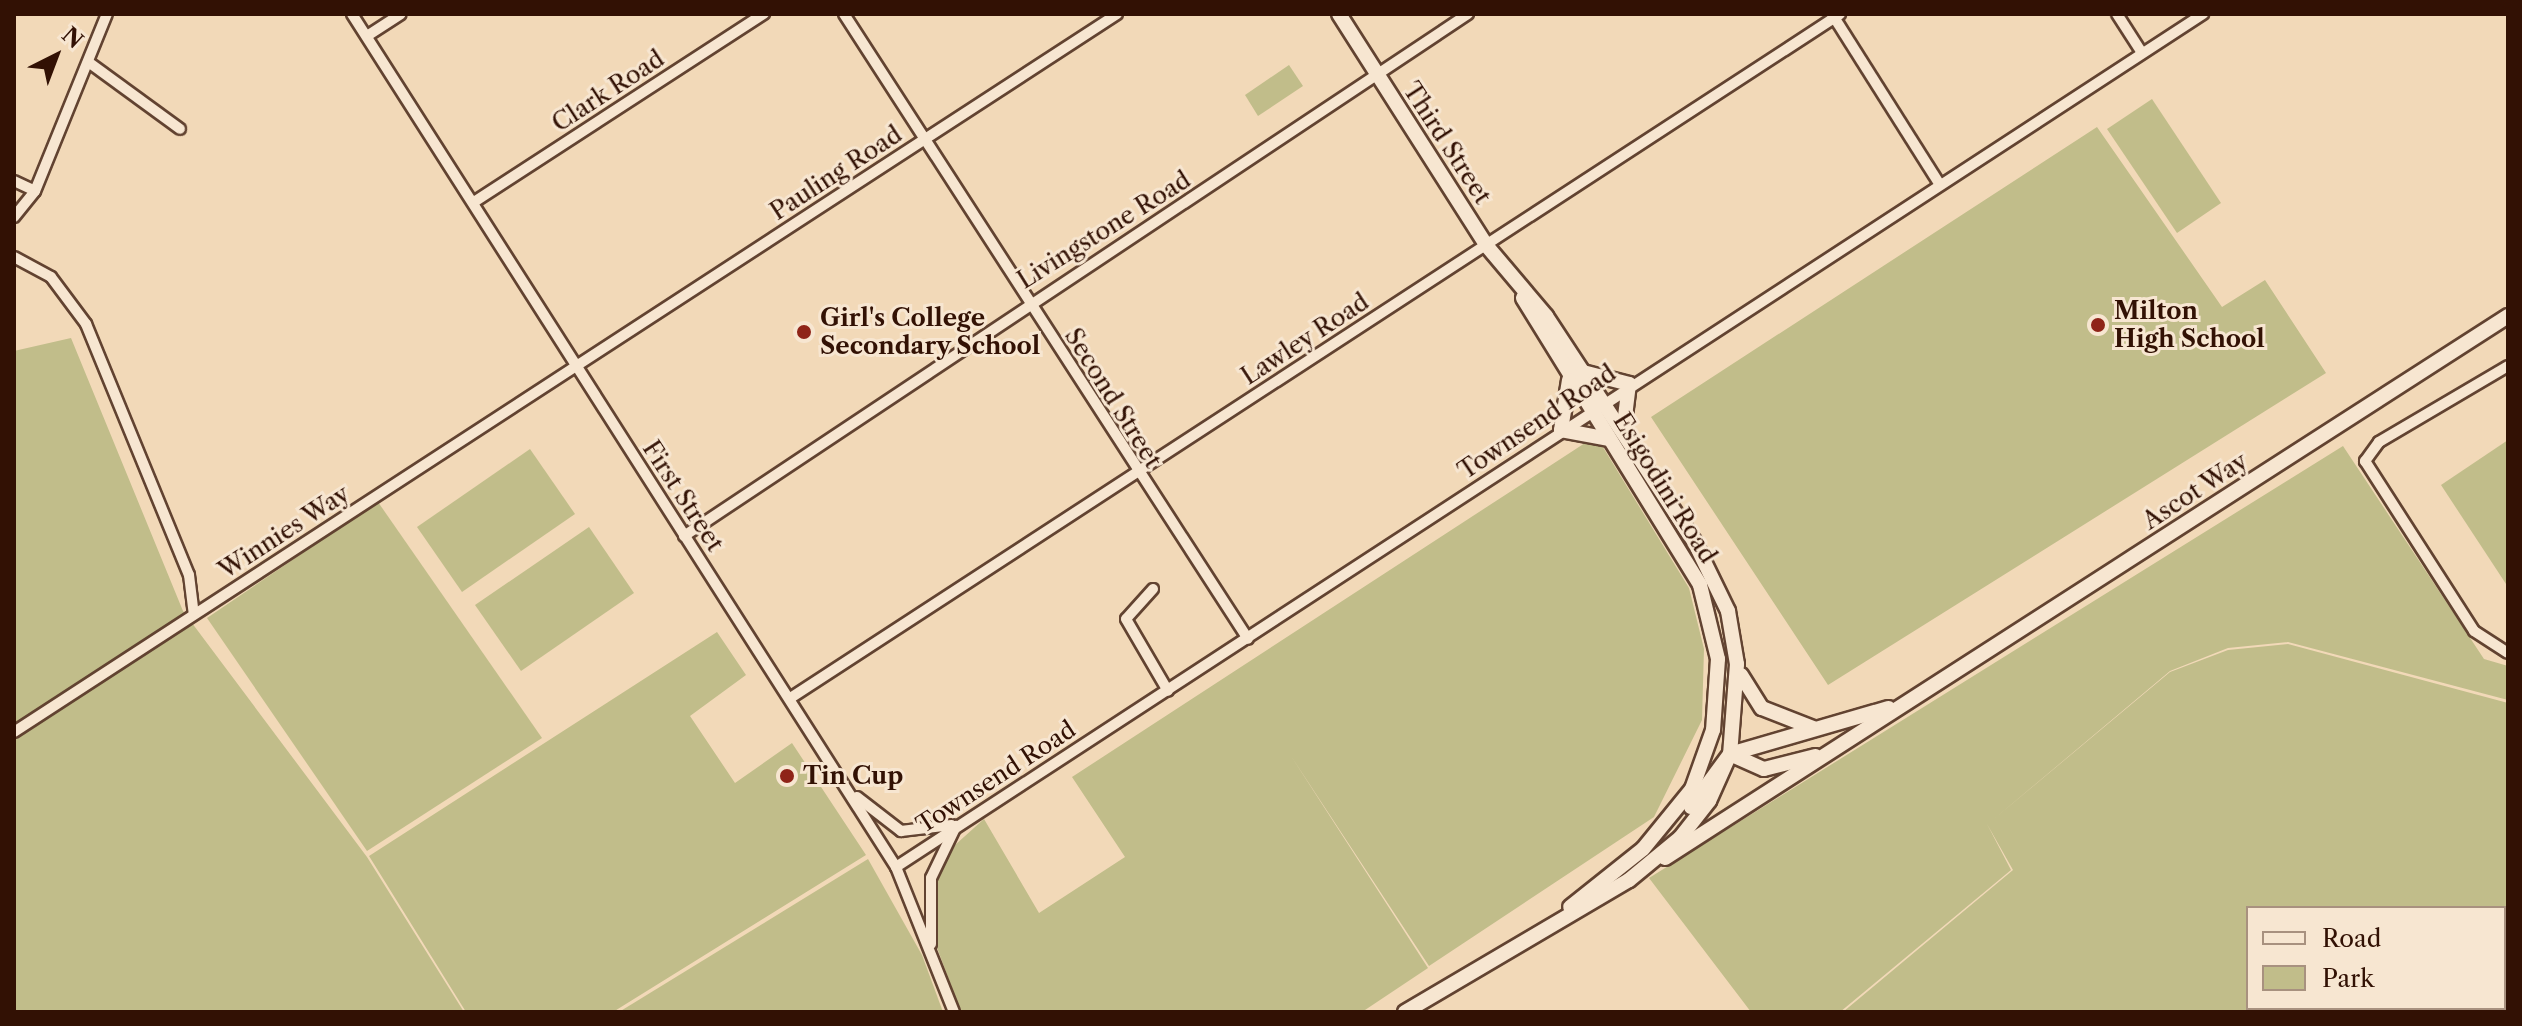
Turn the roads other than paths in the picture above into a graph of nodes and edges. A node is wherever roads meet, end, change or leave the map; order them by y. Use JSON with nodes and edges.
{"nodes":[{"id":1,"x":107,"y":14,"type":"edge"},
{"id":2,"x":352,"y":14,"type":"edge"},
{"id":3,"x":401,"y":14,"type":"edge"},
{"id":4,"x":764,"y":14,"type":"edge"},
{"id":5,"x":844,"y":14,"type":"edge"},
{"id":6,"x":1117,"y":14,"type":"edge"},
{"id":7,"x":1339,"y":14,"type":"edge"},
{"id":8,"x":1468,"y":14,"type":"edge"},
{"id":9,"x":2117,"y":14,"type":"edge"},
{"id":10,"x":2203,"y":14,"type":"edge"},
{"id":11,"x":1836,"y":15,"type":"edge"},
{"id":12,"x":367,"y":36,"type":"junction"},
{"id":13,"x":2142,"y":53,"type":"junction"},
{"id":14,"x":91,"y":64,"type":"junction"},
{"id":15,"x":1378,"y":74,"type":"junction"},
{"id":16,"x":180,"y":129,"type":"dead end"},
{"id":17,"x":924,"y":140,"type":"junction"},
{"id":18,"x":14,"y":181,"type":"edge"},
{"id":19,"x":1939,"y":183,"type":"junction"},
{"id":20,"x":35,"y":191,"type":"junction"},
{"id":21,"x":474,"y":202,"type":"junction"},
{"id":22,"x":14,"y":217,"type":"edge"},
{"id":23,"x":1486,"y":245,"type":"junction"},
{"id":24,"x":14,"y":257,"type":"edge"},
{"id":25,"x":1029,"y":300,"type":"junction"},
{"id":26,"x":2508,"y":316,"type":"edge"},
{"id":27,"x":575,"y":365,"type":"junction"},
{"id":28,"x":2508,"y":366,"type":"edge"},
{"id":29,"x":1576,"y":376,"type":"junction"},
{"id":30,"x":1629,"y":384,"type":"junction"},
{"id":31,"x":1603,"y":402,"type":"junction"},
{"id":32,"x":1589,"y":411,"type":"junction"},
{"id":33,"x":1561,"y":430,"type":"junction"},
{"id":34,"x":1623,"y":433,"type":"junction"},
{"id":35,"x":1608,"y":440,"type":"junction"},
{"id":36,"x":1136,"y":472,"type":"junction"},
{"id":37,"x":684,"y":536,"type":"junction"},
{"id":38,"x":1153,"y":589,"type":"dead end"},
{"id":39,"x":194,"y":614,"type":"junction"},
{"id":40,"x":1248,"y":639,"type":"junction"},
{"id":41,"x":2508,"y":653,"type":"edge"},
{"id":42,"x":1718,"y":659,"type":"junction"},
{"id":43,"x":1737,"y":664,"type":"junction"},
{"id":44,"x":1168,"y":691,"type":"junction"},
{"id":45,"x":792,"y":697,"type":"junction"},
{"id":46,"x":1906,"y":703,"type":"junction"},
{"id":47,"x":1819,"y":729,"type":"junction"},
{"id":48,"x":14,"y":732,"type":"edge"},
{"id":49,"x":1830,"y":752,"type":"junction"},
{"id":50,"x":1730,"y":754,"type":"junction"},
{"id":51,"x":849,"y":791,"type":"junction"},
{"id":52,"x":957,"y":824,"type":"junction"},
{"id":53,"x":1666,"y":827,"type":"junction"},
{"id":54,"x":1654,"y":863,"type":"junction"},
{"id":55,"x":896,"y":867,"type":"junction"},
{"id":56,"x":1565,"y":911,"type":"junction"},
{"id":57,"x":932,"y":951,"type":"junction"},
{"id":58,"x":1452,"y":983,"type":"junction"},
{"id":59,"x":954,"y":1012,"type":"edge"},
{"id":60,"x":1405,"y":1012,"type":"edge"},
{"id":61,"x":1423,"y":1012,"type":"edge"}],
"edges":[{"from":1,"to":14,"type":"street"},
{"from":2,"to":12,"type":"street","name":"First Street"},
{"from":3,"to":12,"type":"street"},
{"from":4,"to":21,"type":"street","name":"Clark Road"},
{"from":5,"to":17,"type":"street","name":"Second Street"},
{"from":6,"to":17,"type":"street","name":"Pauling Road"},
{"from":7,"to":15,"type":"main road","name":"Third Street"},
{"from":8,"to":15,"type":"street","name":"Livingstone Road"},
{"from":9,"to":13,"type":"street"},
{"from":10,"to":13,"type":"street","name":"Townsend Road"},
{"from":11,"to":19,"type":"street"},
{"from":11,"to":23,"type":"street","name":"Lawley Road"},
{"from":12,"to":21,"type":"street","name":"First Street"},
{"from":13,"to":19,"type":"street","name":"Townsend Road"},
{"from":14,"to":16,"type":"street"},
{"from":14,"to":20,"type":"street"},
{"from":15,"to":23,"type":"main road","name":"Third Street"},
{"from":15,"to":25,"type":"street","name":"Livingstone Road"},
{"from":17,"to":25,"type":"street","name":"Second Street"},
{"from":17,"to":27,"type":"street","name":"Pauling Road"},
{"from":18,"to":20,"type":"street"},
{"from":19,"to":30,"type":"street","name":"Townsend Road"},
{"from":20,"to":22,"type":"street"},
{"from":21,"to":27,"type":"street","name":"First Street"},
{"from":23,"to":29,"type":"main road","name":"Third Street"},
{"from":23,"to":36,"type":"street","name":"Lawley Road"},
{"from":24,"to":39,"type":"street"},
{"from":25,"to":36,"type":"street","name":"Second Street"},
{"from":25,"to":37,"type":"street","name":"Livingstone Road"},
{"from":26,"to":46,"type":"main road","name":"Ascot Way"},
{"from":27,"to":37,"type":"street","name":"First Street"},
{"from":27,"to":39,"type":"street","name":"Winnies Way"},
{"from":28,"to":41,"type":"street"},
{"from":29,"to":30,"type":"main road"},
{"from":29,"to":31,"type":"main road","name":"Third Street"},
{"from":29,"to":32,"type":"main road","name":"Third Street"},
{"from":29,"to":33,"type":"main road"},
{"from":30,"to":31,"type":"street","name":"Townsend Road"},
{"from":30,"to":34,"type":"main road"},
{"from":31,"to":32,"type":"street","name":"Townsend Road"},
{"from":31,"to":34,"type":"main road","name":"Esigodini Road"},
{"from":32,"to":33,"type":"street","name":"Townsend Road"},
{"from":32,"to":35,"type":"main road","name":"Esigodini Road"},
{"from":33,"to":35,"type":"main road"},
{"from":33,"to":40,"type":"street","name":"Townsend Road"},
{"from":34,"to":43,"type":"main road","name":"Esigodini Road"},
{"from":35,"to":42,"type":"main road","name":"Esigodini Road"},
{"from":36,"to":40,"type":"street","name":"Second Street"},
{"from":36,"to":45,"type":"street","name":"Lawley Road"},
{"from":37,"to":45,"type":"street","name":"First Street"},
{"from":38,"to":44,"type":"street"},
{"from":39,"to":48,"type":"street","name":"Winnies Way"},
{"from":40,"to":44,"type":"street","name":"Townsend Road"},
{"from":42,"to":50,"type":"main road"},
{"from":42,"to":53,"type":"main road","name":"Esigodini Road"},
{"from":43,"to":47,"type":"main road"},
{"from":43,"to":50,"type":"main road","name":"Esigodini Road"},
{"from":44,"to":52,"type":"street","name":"Townsend Road"},
{"from":45,"to":51,"type":"street","name":"First Street"},
{"from":46,"to":47,"type":"main road"},
{"from":46,"to":49,"type":"main road","name":"Ascot Way"},
{"from":47,"to":50,"type":"main road"},
{"from":49,"to":50,"type":"main road"},
{"from":49,"to":54,"type":"main road","name":"Ascot Way"},
{"from":50,"to":53,"type":"main road"},
{"from":50,"to":54,"type":"main road","name":"Esigodini Road"},
{"from":51,"to":52,"type":"street"},
{"from":51,"to":55,"type":"street","name":"First Street"},
{"from":52,"to":55,"type":"street","name":"Townsend Road"},
{"from":52,"to":57,"type":"street"},
{"from":53,"to":56,"type":"main road","name":"Esigodini Road"},
{"from":54,"to":56,"type":"main road","name":"Esigodini Road"},
{"from":55,"to":57,"type":"street","name":"First Street"},
{"from":56,"to":58,"type":"main road","name":"Esigodini Road"},
{"from":57,"to":59,"type":"street","name":"First Street"},
{"from":58,"to":60,"type":"main road","name":"Esigodini Road"},
{"from":58,"to":61,"type":"main road","name":"Esigodini Road"}]}
